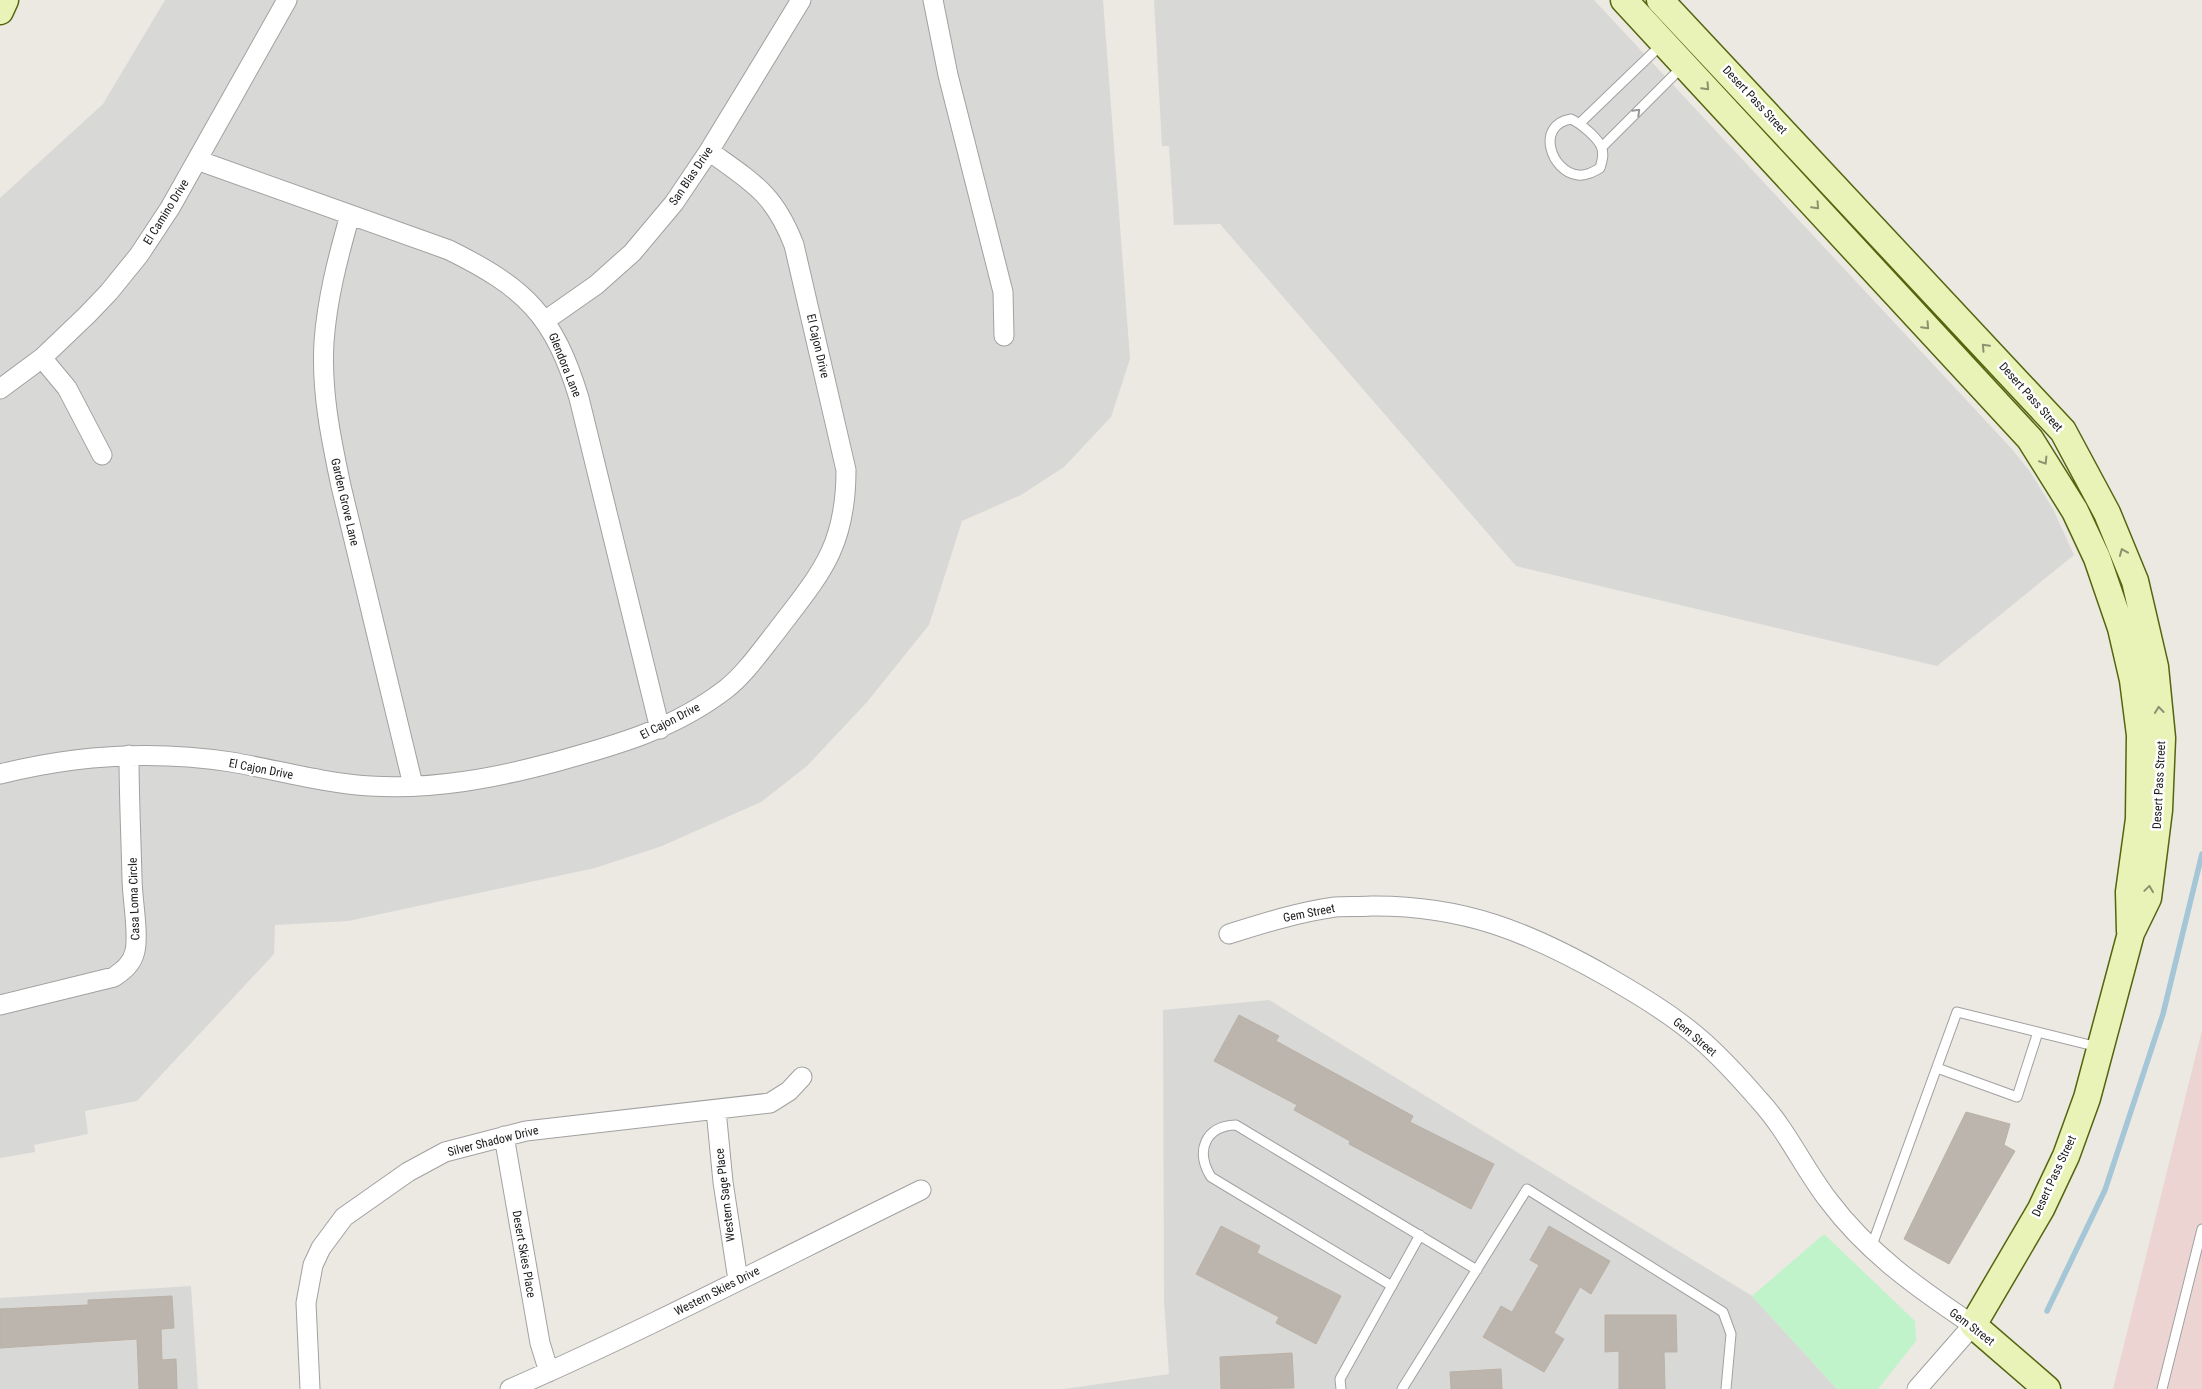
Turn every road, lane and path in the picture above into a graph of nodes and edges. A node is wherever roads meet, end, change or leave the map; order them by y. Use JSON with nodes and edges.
{"nodes":[{"id":1,"x":6,"y":0,"type":"edge"},
{"id":2,"x":287,"y":0,"type":"edge"},
{"id":3,"x":801,"y":0,"type":"edge"},
{"id":4,"x":933,"y":0,"type":"edge"},
{"id":5,"x":1624,"y":0,"type":"edge"},
{"id":6,"x":1660,"y":0,"type":"edge"},
{"id":7,"x":0,"y":11,"type":"edge"},
{"id":8,"x":1674,"y":34,"type":"junction"},
{"id":9,"x":1694,"y":54,"type":"junction"},
{"id":10,"x":1580,"y":123,"type":"junction"},
{"id":11,"x":1602,"y":147,"type":"junction"},
{"id":12,"x":709,"y":151,"type":"junction"},
{"id":13,"x":198,"y":160,"type":"junction"},
{"id":14,"x":350,"y":215,"type":"junction"},
{"id":15,"x":546,"y":320,"type":"junction"},
{"id":16,"x":1004,"y":336,"type":"dead end"},
{"id":17,"x":42,"y":358,"type":"junction"},
{"id":18,"x":0,"y":389,"type":"edge"},
{"id":19,"x":2052,"y":419,"type":"junction"},
{"id":20,"x":2030,"y":439,"type":"junction"},
{"id":21,"x":102,"y":455,"type":"dead end"},
{"id":22,"x":660,"y":729,"type":"junction"},
{"id":23,"x":129,"y":755,"type":"junction"},
{"id":24,"x":0,"y":774,"type":"edge"},
{"id":25,"x":413,"y":785,"type":"junction"},
{"id":26,"x":2130,"y":933,"type":"junction"},
{"id":27,"x":1229,"y":934,"type":"dead end"},
{"id":28,"x":0,"y":1004,"type":"edge"},
{"id":29,"x":2038,"y":1032,"type":"junction"},
{"id":30,"x":2101,"y":1048,"type":"junction"},
{"id":31,"x":1937,"y":1068,"type":"junction"},
{"id":32,"x":802,"y":1077,"type":"dead end"},
{"id":33,"x":716,"y":1110,"type":"junction"},
{"id":34,"x":504,"y":1136,"type":"junction"},
{"id":35,"x":921,"y":1190,"type":"dead end"},
{"id":36,"x":2202,"y":1228,"type":"edge"},
{"id":37,"x":1420,"y":1235,"type":"junction"},
{"id":38,"x":1871,"y":1248,"type":"junction"},
{"id":39,"x":1477,"y":1270,"type":"junction"},
{"id":40,"x":738,"y":1280,"type":"junction"},
{"id":41,"x":1392,"y":1286,"type":"junction"},
{"id":42,"x":1973,"y":1325,"type":"junction"},
{"id":43,"x":549,"y":1372,"type":"junction"},
{"id":44,"x":310,"y":1389,"type":"edge"},
{"id":45,"x":510,"y":1389,"type":"edge"},
{"id":46,"x":1341,"y":1389,"type":"edge"},
{"id":47,"x":1402,"y":1389,"type":"edge"},
{"id":48,"x":1726,"y":1389,"type":"edge"},
{"id":49,"x":1917,"y":1389,"type":"edge"},
{"id":50,"x":2047,"y":1389,"type":"edge"},
{"id":51,"x":2162,"y":1389,"type":"edge"}],
"edges":[{"from":1,"to":7,"type":"street"},
{"from":2,"to":13,"type":"street","name":"El Camino Drive"},
{"from":3,"to":12,"type":"street","name":"San Blas Drive"},
{"from":4,"to":16,"type":"street"},
{"from":5,"to":8,"type":"street","name":"Desert Pass Street"},
{"from":6,"to":8,"type":"street","name":"Desert Pass Street"},
{"from":8,"to":9,"type":"street","name":"Desert Pass Street"},
{"from":8,"to":10,"type":"lane"},
{"from":11,"to":9,"type":"lane","one_way":true},
{"from":19,"to":9,"type":"street","name":"Desert Pass Street","one_way":true},
{"from":9,"to":20,"type":"street","name":"Desert Pass Street","one_way":true},
{"from":10,"to":11,"type":"lane"},
{"from":10,"to":11,"type":"lane"},
{"from":12,"to":15,"type":"street","name":"San Blas Drive"},
{"from":12,"to":22,"type":"street","name":"El Cajon Drive"},
{"from":13,"to":14,"type":"street","name":"Glendora Lane"},
{"from":13,"to":17,"type":"street","name":"El Camino Drive"},
{"from":14,"to":15,"type":"street","name":"Glendora Lane"},
{"from":14,"to":25,"type":"street","name":"Garden Grove Lane"},
{"from":15,"to":22,"type":"street","name":"Glendora Lane"},
{"from":17,"to":18,"type":"street","name":"El Camino Drive"},
{"from":17,"to":21,"type":"street"},
{"from":19,"to":20,"type":"street"},
{"from":26,"to":19,"type":"street","name":"Desert Pass Street","one_way":true},
{"from":20,"to":26,"type":"street","name":"Desert Pass Street","one_way":true},
{"from":22,"to":25,"type":"street","name":"El Cajon Drive"},
{"from":23,"to":24,"type":"street","name":"El Cajon Drive"},
{"from":23,"to":25,"type":"street","name":"El Cajon Drive"},
{"from":23,"to":28,"type":"street","name":"Casa Loma Circle"},
{"from":26,"to":30,"type":"street","name":"Desert Pass Street"},
{"from":27,"to":38,"type":"street","name":"Gem Street"},
{"from":29,"to":30,"type":"lane"},
{"from":29,"to":31,"type":"lane"},
{"from":29,"to":31,"type":"lane"},
{"from":30,"to":42,"type":"street","name":"Desert Pass Street"},
{"from":31,"to":38,"type":"lane"},
{"from":32,"to":33,"type":"street","name":"Silver Shadow Drive"},
{"from":33,"to":34,"type":"street","name":"Silver Shadow Drive"},
{"from":33,"to":40,"type":"street","name":"Western Sage Place"},
{"from":34,"to":43,"type":"street","name":"Desert Skies Place"},
{"from":34,"to":44,"type":"street","name":"Silver Shadow Drive"},
{"from":35,"to":40,"type":"street","name":"Western Skies Drive"},
{"from":36,"to":51,"type":"lane"},
{"from":37,"to":39,"type":"lane"},
{"from":37,"to":41,"type":"lane"},
{"from":37,"to":41,"type":"lane"},
{"from":38,"to":42,"type":"street","name":"Gem Street"},
{"from":39,"to":47,"type":"lane"},
{"from":39,"to":48,"type":"lane"},
{"from":40,"to":43,"type":"street","name":"Western Skies Drive"},
{"from":41,"to":46,"type":"lane"},
{"from":42,"to":49,"type":"street","name":"Desert Pass Street"},
{"from":42,"to":50,"type":"street","name":"Gem Street"},
{"from":43,"to":45,"type":"street","name":"Western Skies Drive"}]}
